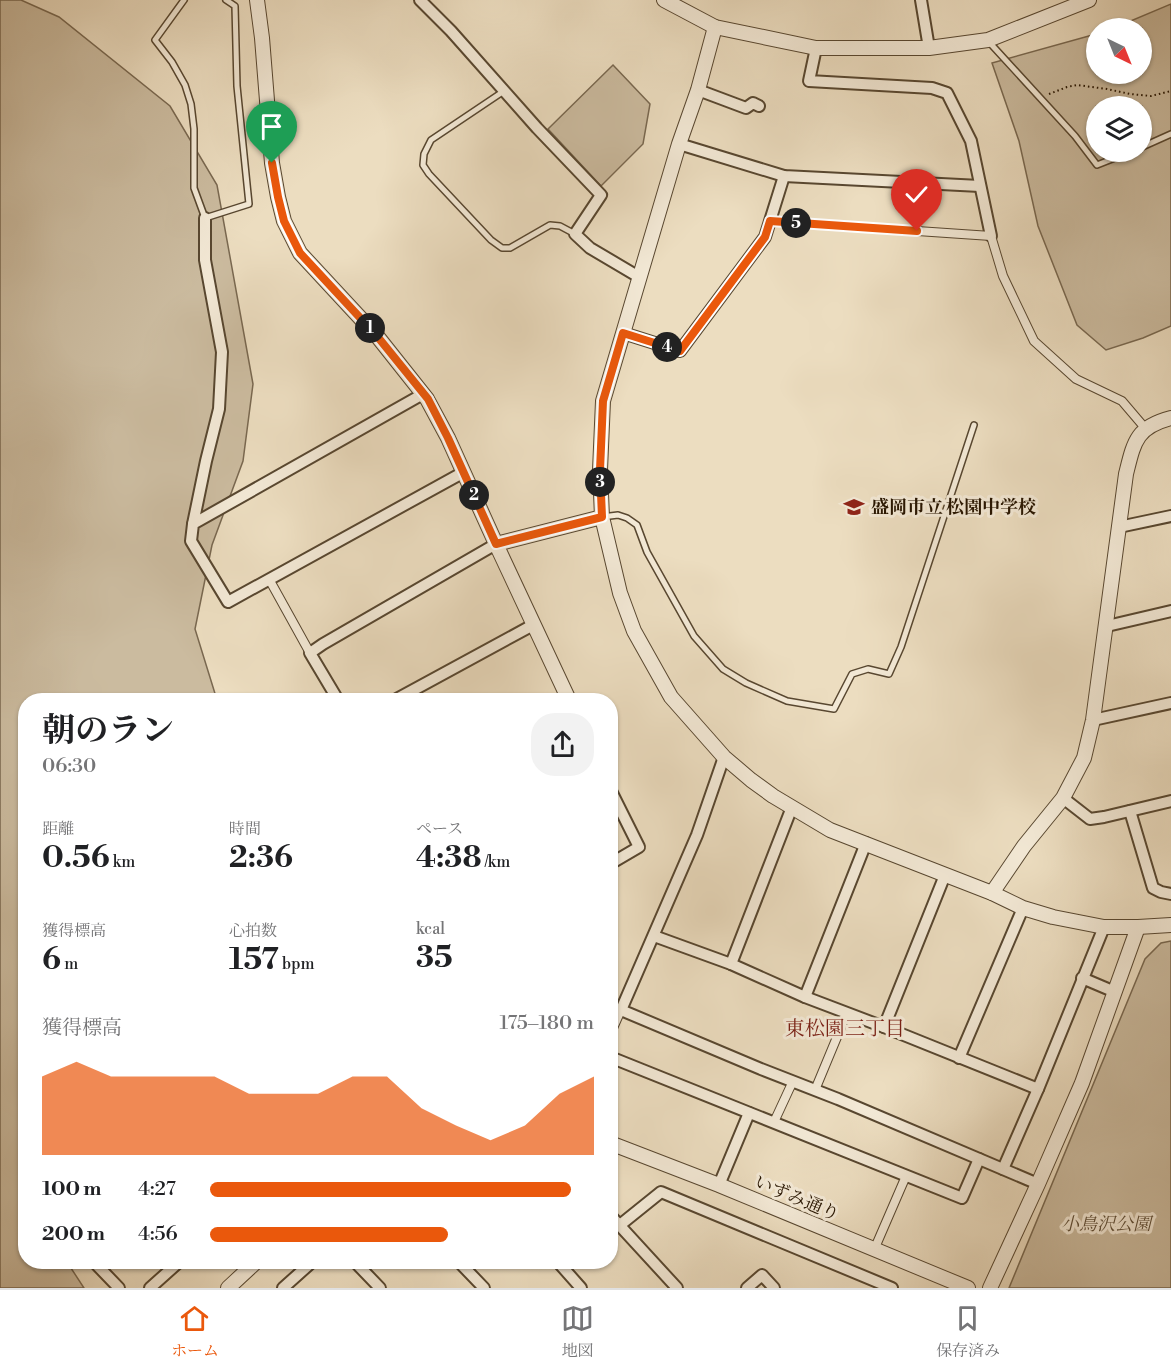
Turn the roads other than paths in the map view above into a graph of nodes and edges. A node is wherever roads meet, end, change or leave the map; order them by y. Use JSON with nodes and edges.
{"nodes":[{"id":1,"x":184,"y":0,"type":"edge"},
{"id":2,"x":226,"y":0,"type":"edge"},
{"id":3,"x":257,"y":0,"type":"edge"},
{"id":4,"x":420,"y":0,"type":"edge"},
{"id":5,"x":664,"y":0,"type":"edge"},
{"id":6,"x":921,"y":0,"type":"edge"},
{"id":7,"x":1089,"y":0,"type":"edge"},
{"id":8,"x":715,"y":27,"type":"junction"},
{"id":9,"x":988,"y":40,"type":"junction"},
{"id":10,"x":816,"y":48,"type":"junction"},
{"id":11,"x":929,"y":48,"type":"junction"},
{"id":12,"x":698,"y":90,"type":"junction"},
{"id":13,"x":504,"y":91,"type":"junction"},
{"id":14,"x":759,"y":106,"type":"dead end"},
{"id":15,"x":1171,"y":134,"type":"edge"},
{"id":16,"x":1152,"y":143,"type":"edge"},
{"id":17,"x":680,"y":144,"type":"junction"},
{"id":18,"x":1086,"y":150,"type":"edge"},
{"id":19,"x":784,"y":176,"type":"junction"},
{"id":20,"x":980,"y":186,"type":"junction"},
{"id":21,"x":205,"y":218,"type":"junction"},
{"id":22,"x":770,"y":221,"type":"junction"},
{"id":23,"x":575,"y":234,"type":"junction"},
{"id":24,"x":991,"y":236,"type":"junction"},
{"id":25,"x":639,"y":277,"type":"junction"},
{"id":26,"x":623,"y":333,"type":"junction"},
{"id":27,"x":423,"y":394,"type":"junction"},
{"id":28,"x":1171,"y":418,"type":"edge"},
{"id":29,"x":974,"y":425,"type":"dead end"},
{"id":30,"x":1145,"y":428,"type":"junction"},
{"id":31,"x":464,"y":472,"type":"junction"},
{"id":32,"x":1171,"y":516,"type":"edge"},
{"id":33,"x":602,"y":517,"type":"junction"},
{"id":34,"x":193,"y":524,"type":"junction"},
{"id":35,"x":1119,"y":527,"type":"junction"},
{"id":36,"x":496,"y":544,"type":"junction"},
{"id":37,"x":269,"y":579,"type":"junction"},
{"id":38,"x":1171,"y":611,"type":"edge"},
{"id":39,"x":533,"y":624,"type":"junction"},
{"id":40,"x":1107,"y":626,"type":"junction"},
{"id":41,"x":310,"y":653,"type":"junction"},
{"id":42,"x":334,"y":693,"type":"edge"},
{"id":43,"x":408,"y":693,"type":"edge"},
{"id":44,"x":563,"y":693,"type":"edge"},
{"id":45,"x":1171,"y":703,"type":"edge"},
{"id":46,"x":1093,"y":720,"type":"junction"},
{"id":47,"x":724,"y":757,"type":"junction"},
{"id":48,"x":1063,"y":798,"type":"junction"},
{"id":49,"x":1171,"y":801,"type":"edge"},
{"id":50,"x":618,"y":805,"type":"edge"},
{"id":51,"x":792,"y":807,"type":"junction"},
{"id":52,"x":1130,"y":811,"type":"junction"},
{"id":53,"x":866,"y":843,"type":"junction"},
{"id":54,"x":618,"y":859,"type":"edge"},
{"id":55,"x":945,"y":875,"type":"junction"},
{"id":56,"x":992,"y":893,"type":"junction"},
{"id":57,"x":1171,"y":894,"type":"edge"},
{"id":58,"x":1023,"y":908,"type":"junction"},
{"id":59,"x":1171,"y":925,"type":"edge"},
{"id":60,"x":1104,"y":927,"type":"junction"},
{"id":61,"x":1138,"y":927,"type":"junction"},
{"id":62,"x":654,"y":936,"type":"junction"},
{"id":63,"x":730,"y":964,"type":"junction"},
{"id":64,"x":1082,"y":978,"type":"junction"},
{"id":65,"x":1115,"y":992,"type":"junction"},
{"id":66,"x":805,"y":997,"type":"junction"},
{"id":67,"x":621,"y":1010,"type":"junction"},
{"id":68,"x":847,"y":1013,"type":"junction"},
{"id":69,"x":618,"y":1017,"type":"edge"},
{"id":70,"x":884,"y":1027,"type":"junction"},
{"id":71,"x":959,"y":1058,"type":"junction"},
{"id":72,"x":618,"y":1060,"type":"edge"},
{"id":73,"x":793,"y":1082,"type":"junction"},
{"id":74,"x":1038,"y":1089,"type":"junction"},
{"id":75,"x":815,"y":1090,"type":"junction"},
{"id":76,"x":749,"y":1113,"type":"junction"},
{"id":77,"x":774,"y":1122,"type":"junction"},
{"id":78,"x":618,"y":1146,"type":"edge"},
{"id":79,"x":979,"y":1159,"type":"junction"},
{"id":80,"x":1003,"y":1169,"type":"junction"},
{"id":81,"x":906,"y":1176,"type":"junction"},
{"id":82,"x":1038,"y":1184,"type":"junction"},
{"id":83,"x":719,"y":1185,"type":"junction"},
{"id":84,"x":620,"y":1226,"type":"joint"},
{"id":85,"x":874,"y":1250,"type":"junction"},
{"id":86,"x":101,"y":1269,"type":"edge"},
{"id":87,"x":171,"y":1269,"type":"edge"},
{"id":88,"x":248,"y":1269,"type":"edge"},
{"id":89,"x":304,"y":1269,"type":"edge"},
{"id":90,"x":362,"y":1269,"type":"edge"},
{"id":91,"x":466,"y":1269,"type":"edge"},
{"id":92,"x":564,"y":1269,"type":"edge"},
{"id":93,"x":480,"y":1284,"type":"edge"},
{"id":94,"x":676,"y":1287,"type":"edge"},
{"id":95,"x":119,"y":1288,"type":"edge"},
{"id":96,"x":150,"y":1288,"type":"edge"},
{"id":97,"x":228,"y":1288,"type":"edge"},
{"id":98,"x":283,"y":1288,"type":"edge"},
{"id":99,"x":380,"y":1288,"type":"edge"},
{"id":100,"x":468,"y":1288,"type":"edge"},
{"id":101,"x":581,"y":1288,"type":"edge"},
{"id":102,"x":747,"y":1288,"type":"edge"},
{"id":103,"x":774,"y":1288,"type":"edge"},
{"id":104,"x":892,"y":1288,"type":"edge"},
{"id":105,"x":968,"y":1288,"type":"edge"},
{"id":106,"x":990,"y":1288,"type":"edge"}],
"edges":[{"from":1,"to":21,"type":"lane"},
{"from":2,"to":21,"type":"lane"},
{"from":3,"to":27,"type":"street"},
{"from":4,"to":13,"type":"street"},
{"from":5,"to":8,"type":"street"},
{"from":6,"to":11,"type":"street"},
{"from":7,"to":9,"type":"street"},
{"from":8,"to":10,"type":"street"},
{"from":8,"to":12,"type":"street"},
{"from":9,"to":11,"type":"street"},
{"from":9,"to":18,"type":"lane"},
{"from":10,"to":11,"type":"street"},
{"from":10,"to":20,"type":"street"},
{"from":12,"to":14,"type":"street"},
{"from":12,"to":17,"type":"street"},
{"from":13,"to":23,"type":"street"},
{"from":13,"to":23,"type":"lane"},
{"from":15,"to":16,"type":"lane"},
{"from":17,"to":19,"type":"street"},
{"from":17,"to":25,"type":"street"},
{"from":19,"to":20,"type":"street"},
{"from":19,"to":22,"type":"street"},
{"from":20,"to":24,"type":"street"},
{"from":21,"to":34,"type":"street"},
{"from":22,"to":24,"type":"street"},
{"from":22,"to":26,"type":"street"},
{"from":23,"to":25,"type":"street"},
{"from":24,"to":30,"type":"street"},
{"from":25,"to":26,"type":"street"},
{"from":26,"to":33,"type":"street"},
{"from":27,"to":31,"type":"street"},
{"from":27,"to":34,"type":"street"},
{"from":28,"to":30,"type":"street"},
{"from":29,"to":33,"type":"lane"},
{"from":30,"to":35,"type":"street"},
{"from":31,"to":36,"type":"street"},
{"from":31,"to":37,"type":"street"},
{"from":32,"to":35,"type":"street"},
{"from":33,"to":36,"type":"street"},
{"from":33,"to":47,"type":"street"},
{"from":34,"to":37,"type":"street"},
{"from":35,"to":40,"type":"street"},
{"from":36,"to":39,"type":"street"},
{"from":36,"to":41,"type":"street"},
{"from":37,"to":41,"type":"street"},
{"from":38,"to":40,"type":"street"},
{"from":39,"to":43,"type":"street"},
{"from":39,"to":44,"type":"street"},
{"from":40,"to":46,"type":"street"},
{"from":41,"to":42,"type":"street"},
{"from":45,"to":46,"type":"street"},
{"from":46,"to":48,"type":"street"},
{"from":47,"to":51,"type":"street"},
{"from":47,"to":62,"type":"street"},
{"from":48,"to":52,"type":"street"},
{"from":48,"to":56,"type":"street"},
{"from":49,"to":52,"type":"street"},
{"from":50,"to":54,"type":"street"},
{"from":51,"to":53,"type":"street"},
{"from":51,"to":63,"type":"street"},
{"from":52,"to":57,"type":"street"},
{"from":53,"to":55,"type":"street"},
{"from":53,"to":66,"type":"street"},
{"from":55,"to":56,"type":"street"},
{"from":55,"to":70,"type":"street"},
{"from":56,"to":58,"type":"street"},
{"from":58,"to":60,"type":"street"},
{"from":58,"to":71,"type":"street"},
{"from":59,"to":61,"type":"street"},
{"from":60,"to":61,"type":"street"},
{"from":60,"to":64,"type":"street"},
{"from":61,"to":65,"type":"street"},
{"from":62,"to":63,"type":"street"},
{"from":62,"to":67,"type":"street"},
{"from":63,"to":66,"type":"street"},
{"from":64,"to":65,"type":"street"},
{"from":64,"to":74,"type":"street"},
{"from":65,"to":82,"type":"street"},
{"from":66,"to":68,"type":"street"},
{"from":67,"to":69,"type":"street"},
{"from":67,"to":73,"type":"street"},
{"from":68,"to":70,"type":"street"},
{"from":68,"to":75,"type":"street"},
{"from":70,"to":71,"type":"street"},
{"from":71,"to":74,"type":"street"},
{"from":72,"to":76,"type":"street"},
{"from":73,"to":75,"type":"street"},
{"from":73,"to":77,"type":"street"},
{"from":74,"to":80,"type":"street"},
{"from":75,"to":79,"type":"street"},
{"from":76,"to":77,"type":"street"},
{"from":76,"to":83,"type":"street"},
{"from":77,"to":81,"type":"street"},
{"from":78,"to":83,"type":"street","name":"いずみ通り"},
{"from":79,"to":80,"type":"street"},
{"from":79,"to":81,"type":"street"},
{"from":80,"to":82,"type":"street"},
{"from":81,"to":85,"type":"street"},
{"from":82,"to":106,"type":"street"},
{"from":83,"to":85,"type":"street","name":"いずみ通り"},
{"from":84,"to":94,"type":"street"},
{"from":84,"to":104,"type":"street"},
{"from":85,"to":105,"type":"street","name":"いずみ通り"},
{"from":86,"to":95,"type":"street"},
{"from":87,"to":96,"type":"street"},
{"from":88,"to":97,"type":"street"},
{"from":89,"to":98,"type":"street"},
{"from":90,"to":99,"type":"street"},
{"from":91,"to":93,"type":"street"},
{"from":92,"to":101,"type":"street"},
{"from":93,"to":100,"type":"street"},
{"from":102,"to":103,"type":"street"}]}
